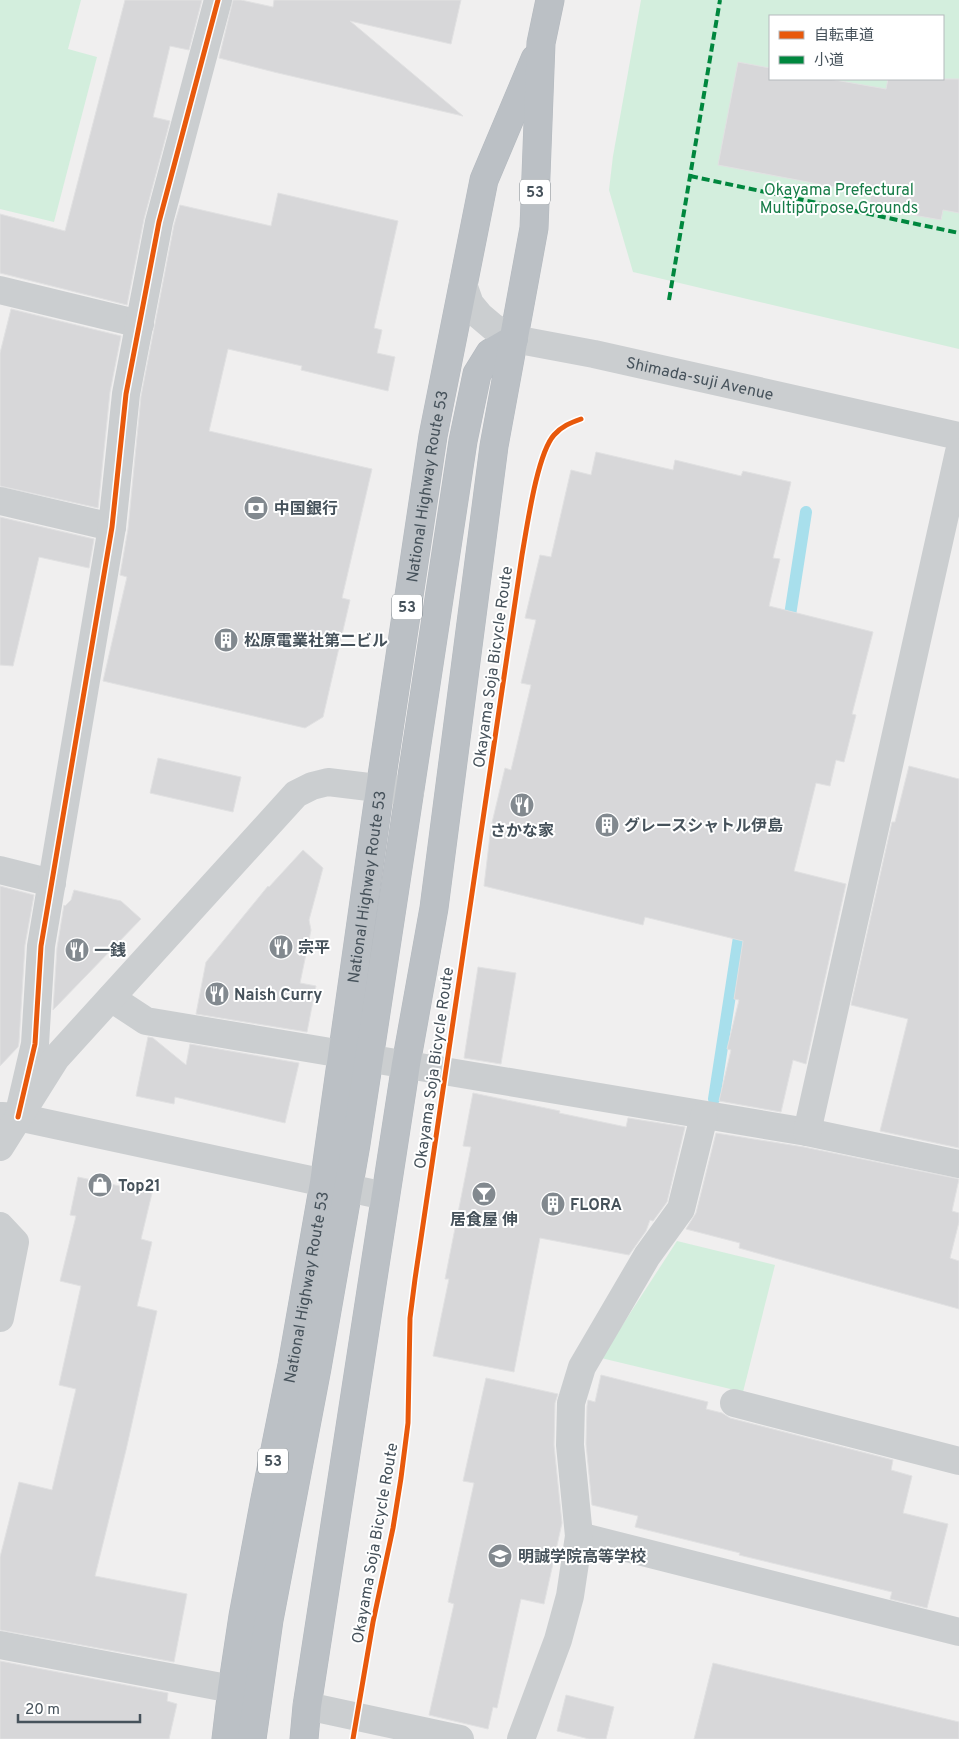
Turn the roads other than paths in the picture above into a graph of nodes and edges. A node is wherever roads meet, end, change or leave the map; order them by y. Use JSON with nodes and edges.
{"nodes":[{"id":1,"x":218,"y":0,"type":"edge"},
{"id":2,"x":550,"y":0,"type":"edge"},
{"id":3,"x":541,"y":43,"type":"junction"},
{"id":4,"x":463,"y":284,"type":"junction"},
{"id":5,"x":0,"y":290,"type":"edge"},
{"id":6,"x":140,"y":324,"type":"junction"},
{"id":7,"x":514,"y":339,"type":"junction"},
{"id":8,"x":959,"y":436,"type":"edge"},
{"id":9,"x":959,"y":452,"type":"edge"},
{"id":10,"x":0,"y":501,"type":"edge"},
{"id":11,"x":112,"y":527,"type":"junction"},
{"id":12,"x":380,"y":789,"type":"junction"},
{"id":13,"x":410,"y":792,"type":"junction"},
{"id":14,"x":0,"y":870,"type":"edge"},
{"id":15,"x":52,"y":882,"type":"junction"},
{"id":16,"x":111,"y":998,"type":"junction"},
{"id":17,"x":343,"y":1054,"type":"junction"},
{"id":18,"x":369,"y":1058,"type":"junction"},
{"id":19,"x":406,"y":1064,"type":"junction"},
{"id":20,"x":9,"y":1116,"type":"edge"},
{"id":21,"x":704,"y":1116,"type":"junction"},
{"id":22,"x":806,"y":1132,"type":"junction"},
{"id":23,"x":0,"y":1148,"type":"edge"},
{"id":24,"x":959,"y":1164,"type":"edge"},
{"id":25,"x":336,"y":1186,"type":"junction"},
{"id":26,"x":385,"y":1196,"type":"junction"},
{"id":27,"x":0,"y":1226,"type":"edge"},
{"id":28,"x":0,"y":1318,"type":"edge"},
{"id":29,"x":734,"y":1403,"type":"dead end"},
{"id":30,"x":959,"y":1461,"type":"edge"},
{"id":31,"x":579,"y":1536,"type":"junction"},
{"id":32,"x":959,"y":1632,"type":"edge"},
{"id":33,"x":0,"y":1646,"type":"edge"},
{"id":34,"x":232,"y":1689,"type":"junction"},
{"id":35,"x":307,"y":1706,"type":"junction"},
{"id":36,"x":226,"y":1739,"type":"edge"},
{"id":37,"x":252,"y":1739,"type":"edge"},
{"id":38,"x":304,"y":1739,"type":"edge"},
{"id":39,"x":460,"y":1739,"type":"edge"},
{"id":40,"x":521,"y":1739,"type":"edge"}],
"edges":[{"from":1,"to":6,"type":"street"},
{"from":2,"to":3,"type":"highway","name":"National Highway Route 53","number":"53"},
{"from":3,"to":4,"type":"highway","name":"National Highway Route 53","number":"53"},
{"from":3,"to":7,"type":"highway","name":"National Highway Route 53","number":"53"},
{"from":4,"to":7,"type":"street","name":"Shimada-suji Avenue"},
{"from":4,"to":12,"type":"highway","name":"National Highway Route 53","number":"53"},
{"from":5,"to":6,"type":"street"},
{"from":6,"to":11,"type":"street"},
{"from":7,"to":8,"type":"street","name":"Shimada-suji Avenue"},
{"from":7,"to":13,"type":"highway","number":"53"},
{"from":7,"to":19,"type":"highway","name":"National Highway Route 53","number":"53"},
{"from":9,"to":22,"type":"street"},
{"from":10,"to":11,"type":"street"},
{"from":11,"to":15,"type":"street"},
{"from":12,"to":13,"type":"street"},
{"from":12,"to":16,"type":"street"},
{"from":12,"to":17,"type":"highway","name":"National Highway Route 53","number":"53"},
{"from":13,"to":18,"type":"highway","number":"53"},
{"from":14,"to":15,"type":"street"},
{"from":15,"to":20,"type":"street"},
{"from":16,"to":17,"type":"street"},
{"from":16,"to":20,"type":"street"},
{"from":17,"to":18,"type":"street"},
{"from":17,"to":25,"type":"highway","name":"National Highway Route 53","number":"53"},
{"from":18,"to":19,"type":"street"},
{"from":18,"to":25,"type":"highway","number":"53"},
{"from":19,"to":21,"type":"street"},
{"from":19,"to":26,"type":"highway","name":"National Highway Route 53","number":"53"},
{"from":20,"to":23,"type":"street"},
{"from":20,"to":25,"type":"street"},
{"from":21,"to":22,"type":"street"},
{"from":21,"to":31,"type":"street"},
{"from":22,"to":24,"type":"street"},
{"from":25,"to":26,"type":"street"},
{"from":25,"to":34,"type":"highway","name":"National Highway Route 53","number":"53"},
{"from":25,"to":37,"type":"highway","number":"53"},
{"from":26,"to":35,"type":"highway","name":"National Highway Route 53","number":"53"},
{"from":27,"to":28,"type":"street"},
{"from":29,"to":30,"type":"street"},
{"from":31,"to":32,"type":"street"},
{"from":31,"to":40,"type":"street"},
{"from":33,"to":34,"type":"street"},
{"from":34,"to":36,"type":"highway","name":"National Highway Route 53","number":"53"},
{"from":35,"to":38,"type":"highway","name":"National Highway Route 53","number":"53"},
{"from":35,"to":39,"type":"street"}]}
